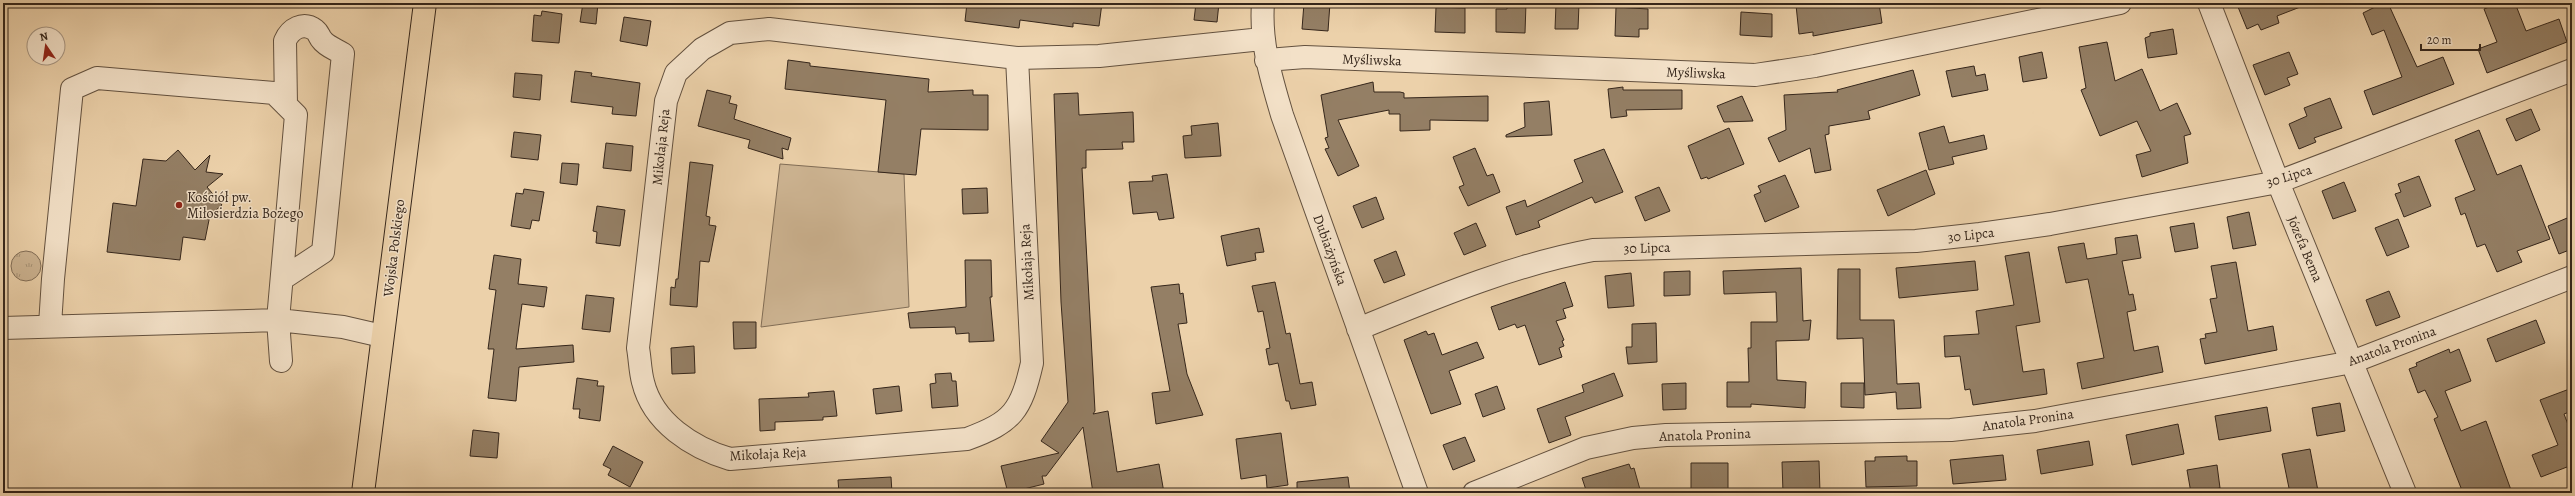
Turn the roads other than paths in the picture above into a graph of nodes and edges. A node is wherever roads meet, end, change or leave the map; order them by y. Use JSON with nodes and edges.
{"nodes":[{"id":1,"x":425,"y":3,"type":"edge"},
{"id":2,"x":1263,"y":3,"type":"edge"},
{"id":3,"x":2120,"y":3,"type":"edge"},
{"id":4,"x":2209,"y":3,"type":"edge"},
{"id":5,"x":1262,"y":39,"type":"junction"},
{"id":6,"x":1017,"y":58,"type":"junction"},
{"id":7,"x":1266,"y":60,"type":"junction"},
{"id":8,"x":2572,"y":70,"type":"edge"},
{"id":9,"x":286,"y":105,"type":"junction"},
{"id":10,"x":2278,"y":182,"type":"junction"},
{"id":11,"x":2572,"y":277,"type":"edge"},
{"id":12,"x":282,"y":279,"type":"junction"},
{"id":13,"x":278,"y":320,"type":"junction"},
{"id":14,"x":50,"y":325,"type":"junction"},
{"id":15,"x":3,"y":328,"type":"edge"},
{"id":16,"x":1358,"y":329,"type":"junction"},
{"id":17,"x":382,"y":336,"type":"junction"},
{"id":18,"x":281,"y":361,"type":"dead end"},
{"id":19,"x":2352,"y":362,"type":"junction"},
{"id":20,"x":363,"y":493,"type":"edge"},
{"id":21,"x":1417,"y":493,"type":"edge"},
{"id":22,"x":1474,"y":493,"type":"edge"},
{"id":23,"x":2405,"y":493,"type":"edge"}],
"edges":[{"from":1,"to":17,"type":"main road","name":"Wojska Polskiego"},
{"from":2,"to":5,"type":"street","name":"Dubiażyńska"},
{"from":3,"to":7,"type":"street","name":"Myśliwska"},
{"from":4,"to":10,"type":"street","name":"Józefa Bema"},
{"from":5,"to":6,"type":"street","name":"Mikołaja Reja"},
{"from":5,"to":7,"type":"street","name":"Dubiażyńska"},
{"from":6,"to":6,"type":"street","name":"Mikołaja Reja"},
{"from":7,"to":16,"type":"street","name":"Dubiażyńska"},
{"from":8,"to":10,"type":"street","name":"30 Lipca"},
{"from":9,"to":12,"type":"street"},
{"from":9,"to":12,"type":"street"},
{"from":9,"to":14,"type":"street"},
{"from":10,"to":16,"type":"street","name":"30 Lipca"},
{"from":10,"to":19,"type":"street","name":"Józefa Bema"},
{"from":11,"to":19,"type":"street","name":"Anatola Pronina"},
{"from":12,"to":13,"type":"street"},
{"from":13,"to":14,"type":"street"},
{"from":13,"to":17,"type":"street"},
{"from":13,"to":18,"type":"street"},
{"from":14,"to":15,"type":"street"},
{"from":16,"to":21,"type":"street","name":"Dubiażyńska"},
{"from":17,"to":20,"type":"main road","name":"Wojska Polskiego"},
{"from":19,"to":22,"type":"street","name":"Anatola Pronina"},
{"from":19,"to":23,"type":"street","name":"Józefa Bema"}]}
